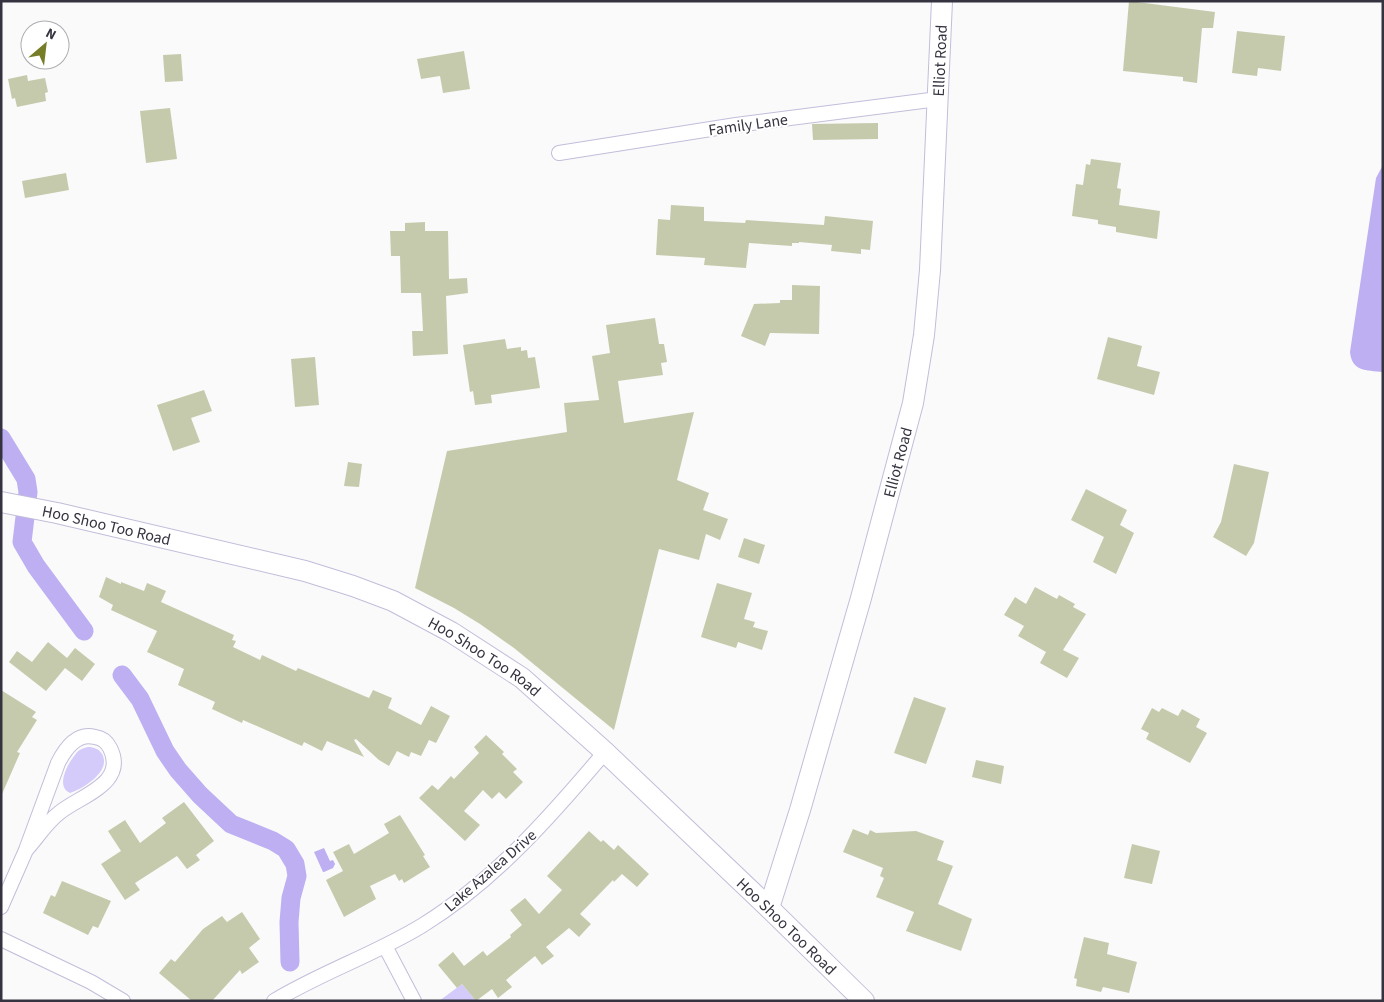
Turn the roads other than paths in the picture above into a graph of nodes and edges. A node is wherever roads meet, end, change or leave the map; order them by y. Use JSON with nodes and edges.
{"nodes":[{"id":1,"x":942,"y":1,"type":"edge"},
{"id":2,"x":938,"y":99,"type":"junction"},
{"id":3,"x":559,"y":153,"type":"dead end"},
{"id":4,"x":8,"y":503,"type":"edge"},
{"id":5,"x":605,"y":752,"type":"junction"},
{"id":6,"x":26,"y":850,"type":"junction"},
{"id":7,"x":1,"y":907,"type":"edge"},
{"id":8,"x":769,"y":908,"type":"junction"},
{"id":9,"x":1,"y":939,"type":"edge"},
{"id":10,"x":385,"y":946,"type":"junction"},
{"id":11,"x":123,"y":1001,"type":"edge"},
{"id":12,"x":274,"y":1001,"type":"edge"},
{"id":13,"x":414,"y":1001,"type":"edge"},
{"id":14,"x":864,"y":1001,"type":"edge"}],
"edges":[{"from":1,"to":2,"type":"street","name":"Elliot Road"},
{"from":2,"to":3,"type":"street","name":"Family Lane"},
{"from":2,"to":8,"type":"street","name":"Elliot Road"},
{"from":4,"to":5,"type":"street","name":"Hoo Shoo Too Road"},
{"from":5,"to":8,"type":"street","name":"Hoo Shoo Too Road"},
{"from":5,"to":10,"type":"street","name":"Lake Azalea Drive"},
{"from":6,"to":6,"type":"street"},
{"from":6,"to":7,"type":"street"},
{"from":8,"to":14,"type":"street","name":"Hoo Shoo Too Road"},
{"from":9,"to":11,"type":"street"},
{"from":10,"to":12,"type":"street","name":"Lake Azalea Drive"},
{"from":10,"to":13,"type":"street"}]}
